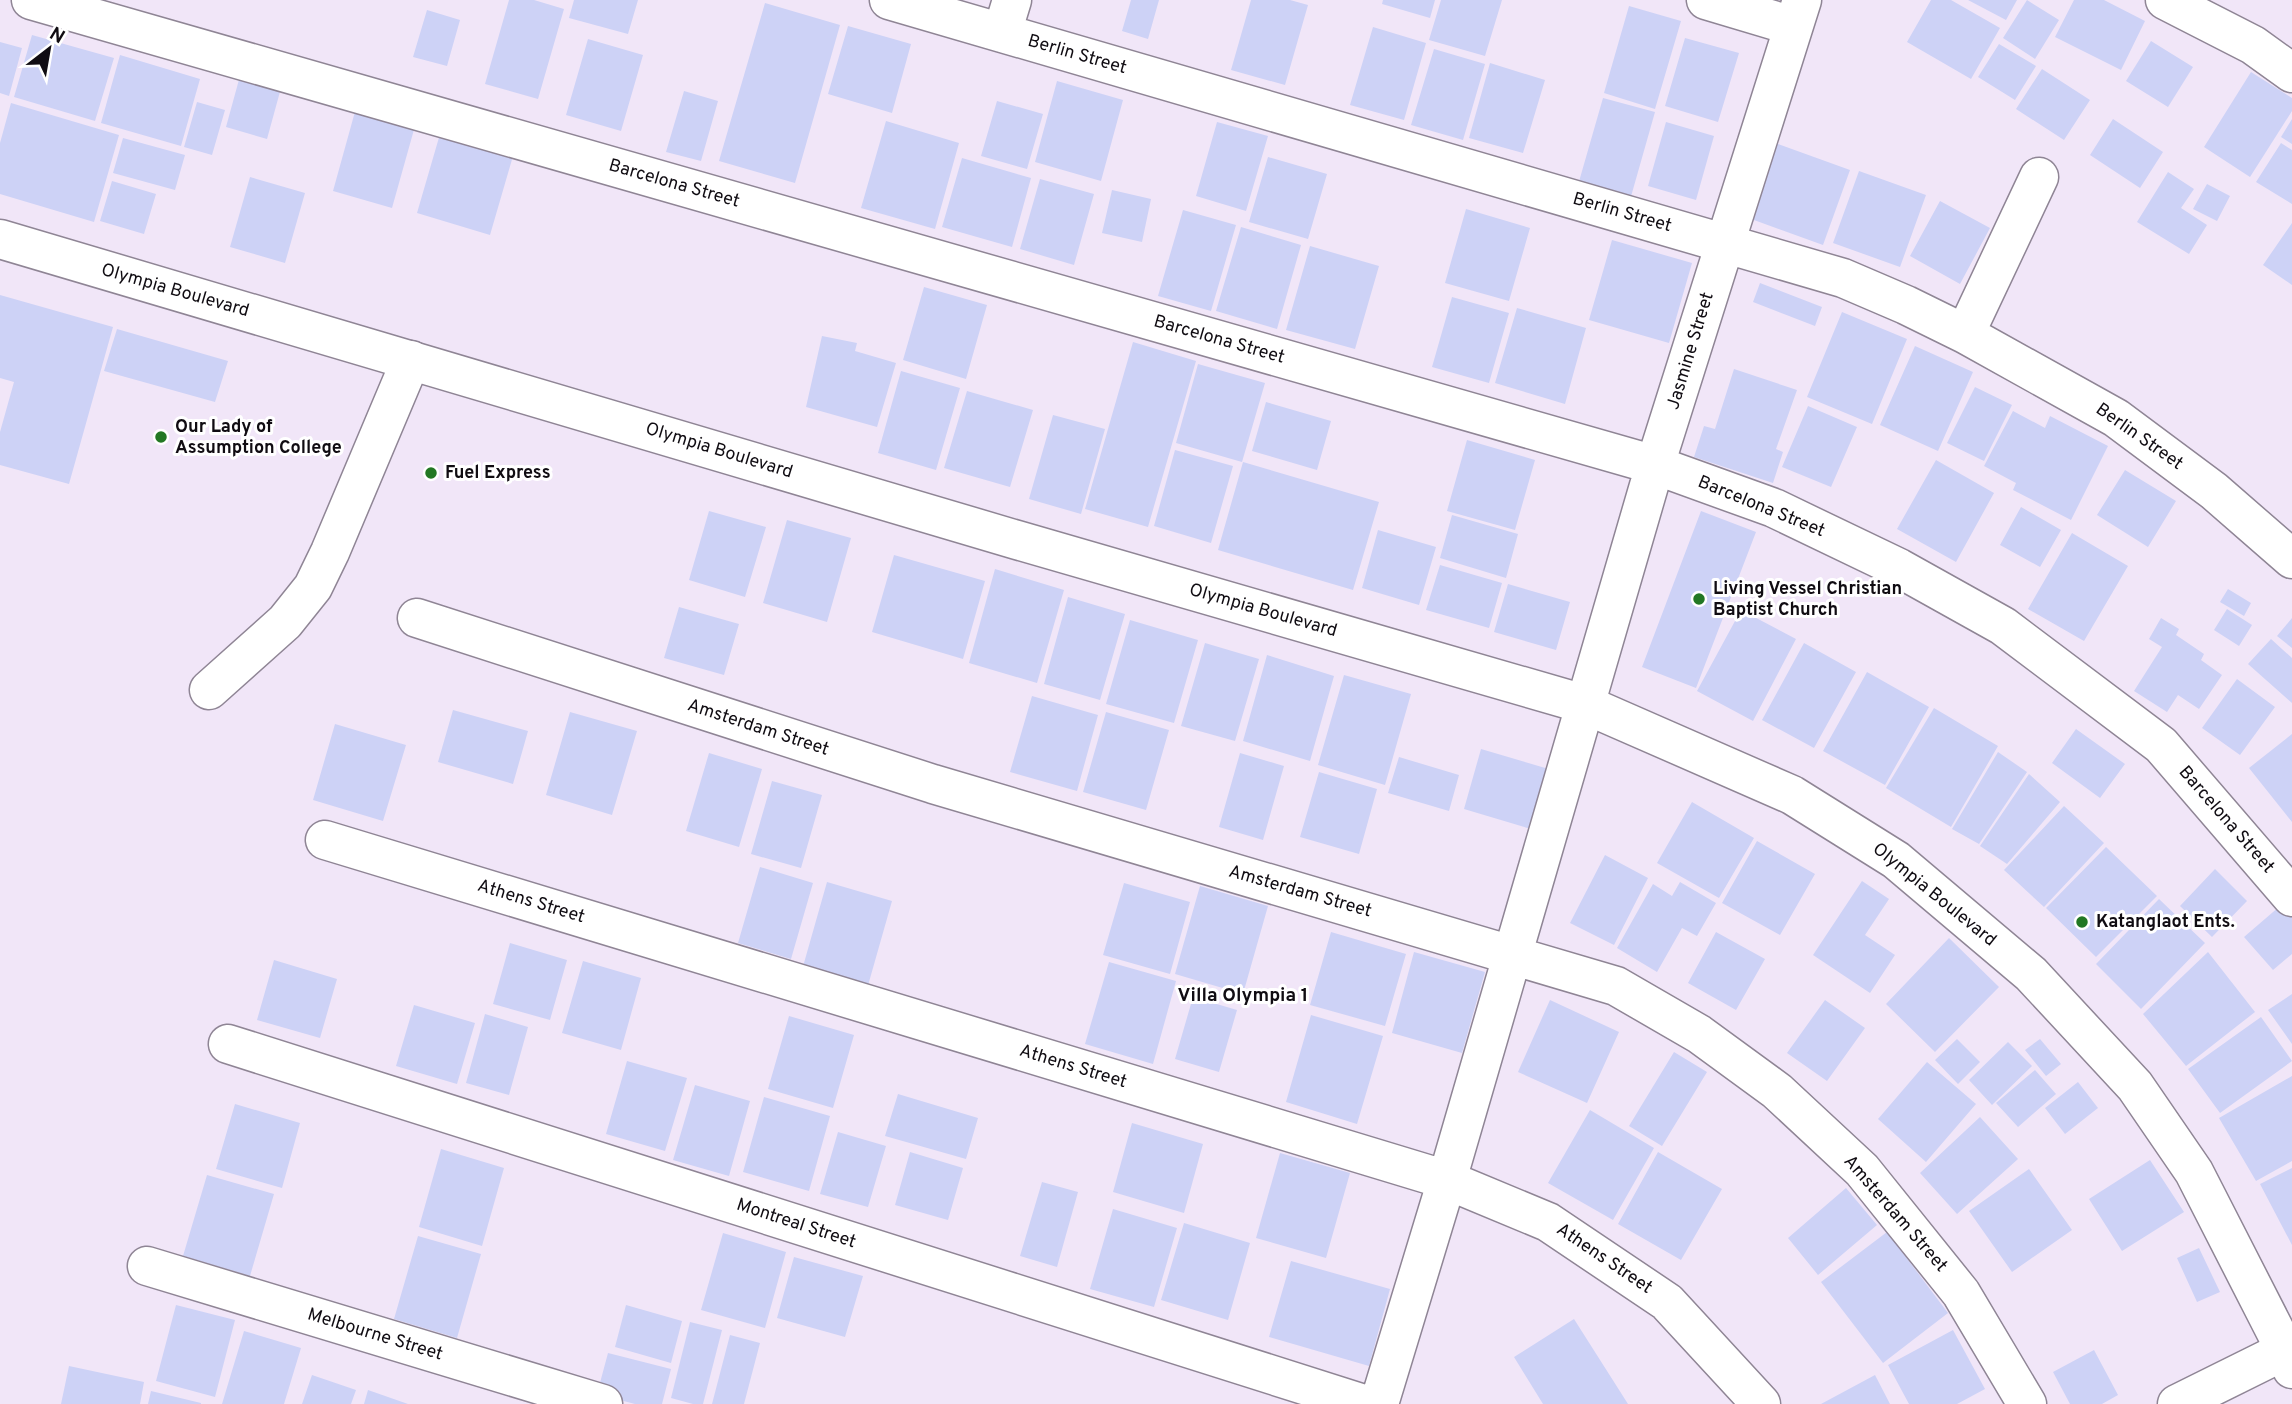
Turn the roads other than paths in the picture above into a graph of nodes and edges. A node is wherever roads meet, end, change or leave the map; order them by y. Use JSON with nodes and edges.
{"nodes":[{"id":1,"x":31,"y":0,"type":"edge"},
{"id":2,"x":889,"y":0,"type":"edge"},
{"id":3,"x":1706,"y":0,"type":"edge"},
{"id":4,"x":2166,"y":0,"type":"edge"},
{"id":5,"x":73,"y":5,"type":"edge"},
{"id":6,"x":1798,"y":13,"type":"edge"},
{"id":7,"x":1007,"y":17,"type":"edge"},
{"id":8,"x":2292,"y":73,"type":"edge"},
{"id":9,"x":2039,"y":177,"type":"dead end"},
{"id":10,"x":0,"y":239,"type":"edge"},
{"id":11,"x":1725,"y":242,"type":"junction"},
{"id":12,"x":1965,"y":334,"type":"junction"},
{"id":13,"x":411,"y":360,"type":"junction"},
{"id":14,"x":1655,"y":465,"type":"junction"},
{"id":15,"x":2292,"y":559,"type":"edge"},
{"id":16,"x":417,"y":618,"type":"dead end"},
{"id":17,"x":209,"y":690,"type":"dead end"},
{"id":18,"x":1584,"y":704,"type":"junction"},
{"id":19,"x":325,"y":840,"type":"dead end"},
{"id":20,"x":2292,"y":897,"type":"edge"},
{"id":21,"x":1513,"y":955,"type":"junction"},
{"id":22,"x":228,"y":1044,"type":"dead end"},
{"id":23,"x":1447,"y":1180,"type":"junction"},
{"id":24,"x":146,"y":1266,"type":"dead end"},
{"id":25,"x":2289,"y":1355,"type":"edge"},
{"id":26,"x":603,"y":1404,"type":"edge"},
{"id":27,"x":1364,"y":1404,"type":"edge"},
{"id":28,"x":1379,"y":1404,"type":"edge"},
{"id":29,"x":1761,"y":1404,"type":"edge"},
{"id":30,"x":2026,"y":1404,"type":"edge"},
{"id":31,"x":2177,"y":1404,"type":"edge"}],
"edges":[{"from":1,"to":5,"type":"street","name":"Barcelona Street"},
{"from":2,"to":7,"type":"street","name":"Berlin Street"},
{"from":3,"to":6,"type":"street"},
{"from":4,"to":8,"type":"street"},
{"from":5,"to":14,"type":"street","name":"Barcelona Street"},
{"from":6,"to":11,"type":"street","name":"Jasmine Street"},
{"from":7,"to":11,"type":"street","name":"Berlin Street"},
{"from":9,"to":12,"type":"street"},
{"from":10,"to":13,"type":"street","name":"Olympia Boulevard"},
{"from":11,"to":12,"type":"street","name":"Berlin Street"},
{"from":11,"to":14,"type":"street","name":"Jasmine Street"},
{"from":12,"to":15,"type":"street","name":"Berlin Street"},
{"from":13,"to":17,"type":"street"},
{"from":13,"to":18,"type":"street","name":"Olympia Boulevard"},
{"from":14,"to":18,"type":"street","name":"Jasmine Street"},
{"from":14,"to":20,"type":"street","name":"Barcelona Street"},
{"from":16,"to":21,"type":"street","name":"Amsterdam Street"},
{"from":18,"to":21,"type":"street","name":"Jasmine Street"},
{"from":18,"to":25,"type":"street","name":"Olympia Boulevard"},
{"from":19,"to":23,"type":"street","name":"Athens Street"},
{"from":21,"to":23,"type":"street","name":"Jasmine Street"},
{"from":21,"to":30,"type":"street","name":"Amsterdam Street"},
{"from":22,"to":27,"type":"street","name":"Montreal Street"},
{"from":23,"to":28,"type":"street","name":"Jasmine Street"},
{"from":23,"to":29,"type":"street","name":"Athens Street"},
{"from":24,"to":26,"type":"street","name":"Melbourne Street"},
{"from":25,"to":31,"type":"street"}]}
